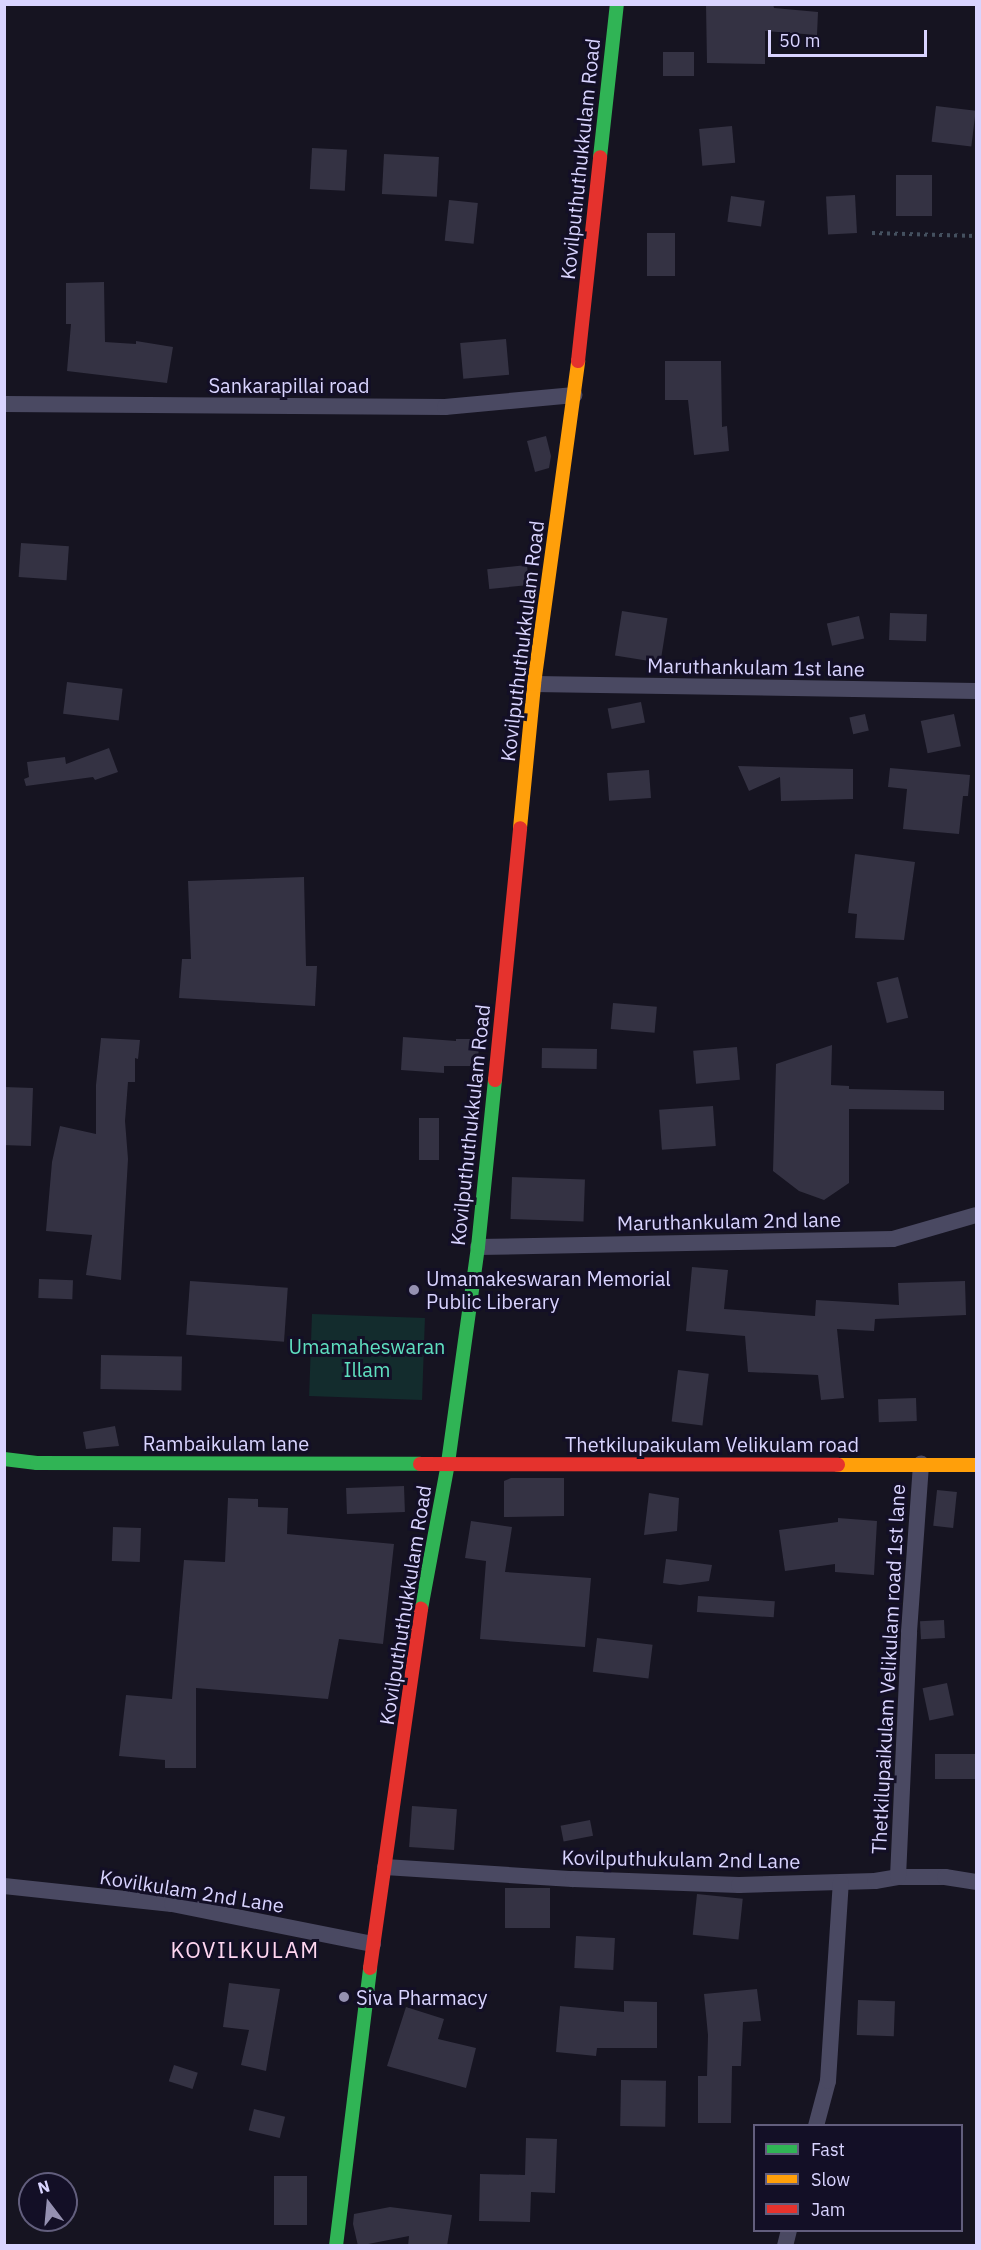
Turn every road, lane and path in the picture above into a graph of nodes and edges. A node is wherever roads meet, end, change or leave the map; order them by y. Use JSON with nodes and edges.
{"nodes":[{"id":1,"x":617,"y":4,"type":"edge"},
{"id":2,"x":872,"y":233,"type":"dead end"},
{"id":3,"x":976,"y":236,"type":"edge"},
{"id":4,"x":573,"y":394,"type":"junction"},
{"id":5,"x":4,"y":404,"type":"edge"},
{"id":6,"x":534,"y":684,"type":"junction"},
{"id":7,"x":976,"y":691,"type":"edge"},
{"id":8,"x":976,"y":1215,"type":"edge"},
{"id":9,"x":478,"y":1248,"type":"junction"},
{"id":10,"x":4,"y":1459,"type":"edge"},
{"id":11,"x":448,"y":1463,"type":"junction"},
{"id":12,"x":921,"y":1463,"type":"junction"},
{"id":13,"x":976,"y":1464,"type":"edge"},
{"id":14,"x":385,"y":1867,"type":"junction"},
{"id":15,"x":898,"y":1877,"type":"junction"},
{"id":16,"x":841,"y":1882,"type":"junction"},
{"id":17,"x":976,"y":1882,"type":"edge"},
{"id":18,"x":4,"y":1886,"type":"edge"},
{"id":19,"x":373,"y":1944,"type":"junction"},
{"id":20,"x":817,"y":2124,"type":"edge"},
{"id":21,"x":336,"y":2246,"type":"edge"}],
"edges":[{"from":1,"to":4,"type":"street","name":"Kovilputhuthukkulam Road"},
{"from":2,"to":3,"type":"path"},
{"from":4,"to":5,"type":"street","name":"Sankarapillai road"},
{"from":4,"to":6,"type":"street","name":"Kovilputhuthukkulam Road"},
{"from":6,"to":7,"type":"street","name":"Maruthankulam 1st lane"},
{"from":6,"to":9,"type":"street","name":"Kovilputhuthukkulam Road"},
{"from":8,"to":9,"type":"street","name":"Maruthankulam 2nd lane"},
{"from":9,"to":11,"type":"street","name":"Kovilputhuthukkulam Road"},
{"from":10,"to":11,"type":"street","name":"Rambaikulam lane"},
{"from":11,"to":12,"type":"street","name":"Thetkilupaikulam Velikulam road"},
{"from":11,"to":14,"type":"street","name":"Kovilputhuthukkulam Road"},
{"from":12,"to":13,"type":"street","name":"Thetkilupaikulam Velikulam road"},
{"from":12,"to":15,"type":"street","name":"Thetkilupaikulam Velikulam road 1st lane"},
{"from":14,"to":16,"type":"street","name":"Kovilputhukulam 2nd Lane"},
{"from":14,"to":19,"type":"street","name":"Kovilputhuthukkulam Road"},
{"from":15,"to":16,"type":"street","name":"Kovilputhukulam 2nd Lane"},
{"from":15,"to":17,"type":"street","name":"Kovilputhukulam 2nd Lane"},
{"from":16,"to":20,"type":"street"},
{"from":18,"to":19,"type":"street","name":"Kovilkulam 2nd Lane"},
{"from":19,"to":21,"type":"street","name":"Kovilputhuthukkulam Road"}]}
